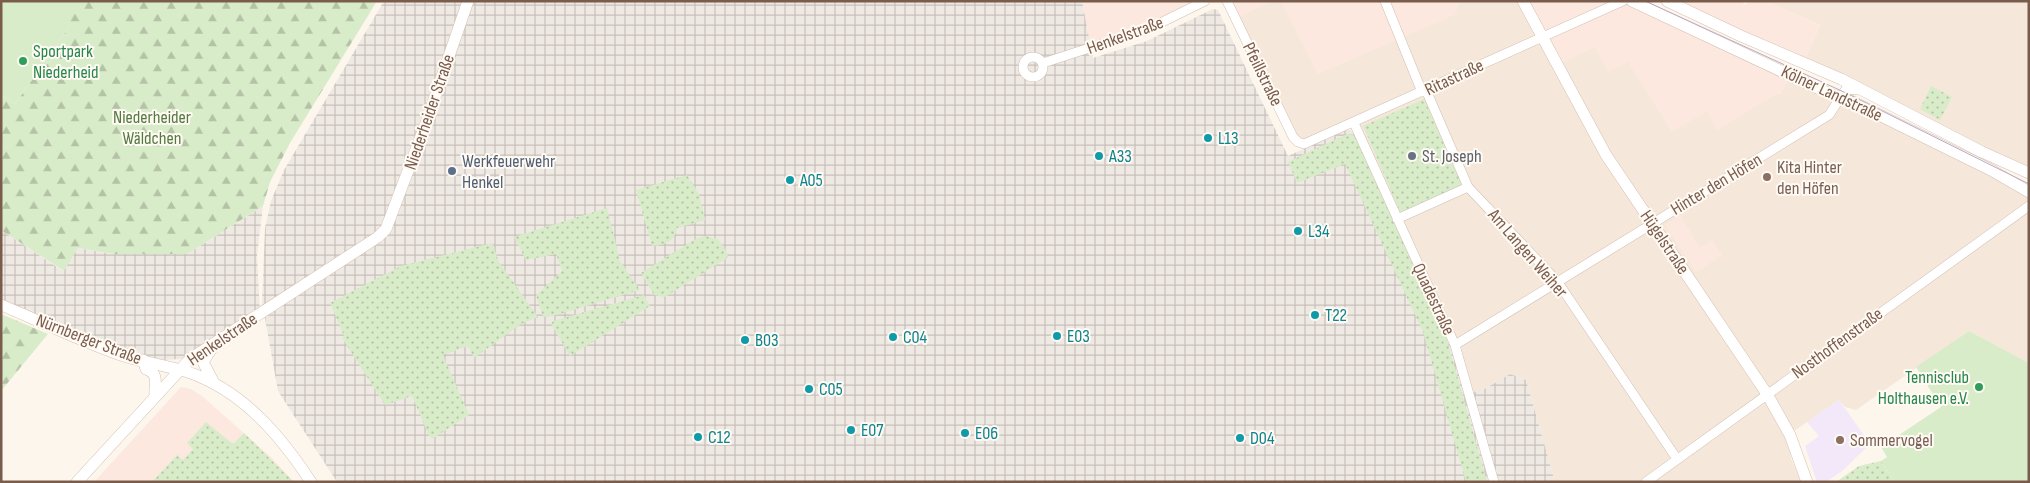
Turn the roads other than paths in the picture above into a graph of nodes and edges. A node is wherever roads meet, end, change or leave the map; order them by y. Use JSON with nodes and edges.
{"nodes":[{"id":1,"x":468,"y":1,"type":"edge"},
{"id":2,"x":1205,"y":1,"type":"edge"},
{"id":3,"x":1227,"y":1,"type":"edge"},
{"id":4,"x":1385,"y":1,"type":"edge"},
{"id":5,"x":1523,"y":1,"type":"edge"},
{"id":6,"x":1623,"y":1,"type":"edge"},
{"id":7,"x":1632,"y":1,"type":"edge"},
{"id":8,"x":1667,"y":1,"type":"edge"},
{"id":9,"x":1608,"y":5,"type":"edge"},
{"id":10,"x":1542,"y":37,"type":"junction"},
{"id":11,"x":1043,"y":63,"type":"dead end"},
{"id":12,"x":1822,"y":71,"type":"junction"},
{"id":13,"x":1802,"y":80,"type":"junction"},
{"id":14,"x":1424,"y":91,"type":"junction"},
{"id":15,"x":1867,"y":91,"type":"junction"},
{"id":16,"x":1840,"y":97,"type":"junction"},
{"id":17,"x":1354,"y":124,"type":"junction"},
{"id":18,"x":1301,"y":144,"type":"joint"},
{"id":19,"x":2029,"y":173,"type":"edge"},
{"id":20,"x":1468,"y":187,"type":"junction"},
{"id":21,"x":2029,"y":192,"type":"edge"},
{"id":22,"x":2029,"y":206,"type":"edge"},
{"id":23,"x":1397,"y":219,"type":"junction"},
{"id":24,"x":390,"y":223,"type":"joint"},
{"id":25,"x":1652,"y":223,"type":"junction"},
{"id":26,"x":1557,"y":281,"type":"junction"},
{"id":27,"x":1,"y":305,"type":"edge"},
{"id":28,"x":213,"y":344,"type":"junction"},
{"id":29,"x":1455,"y":345,"type":"junction"},
{"id":30,"x":144,"y":360,"type":"junction"},
{"id":31,"x":179,"y":370,"type":"junction"},
{"id":32,"x":215,"y":384,"type":"junction"},
{"id":33,"x":1767,"y":394,"type":"junction"},
{"id":34,"x":155,"y":395,"type":"junction"},
{"id":35,"x":1677,"y":459,"type":"junction"},
{"id":36,"x":77,"y":482,"type":"edge"},
{"id":37,"x":311,"y":482,"type":"edge"},
{"id":38,"x":1494,"y":482,"type":"edge"},
{"id":39,"x":1646,"y":482,"type":"edge"},
{"id":40,"x":1807,"y":482,"type":"edge"}],
"edges":[{"from":1,"to":24,"type":"street","name":"Niederheider Straße"},
{"from":2,"to":11,"type":"street","name":"Henkelstraße"},
{"from":3,"to":18,"type":"street","name":"Pfeillstraße"},
{"from":4,"to":14,"type":"street","name":"Am Langen Weiher"},
{"from":5,"to":10,"type":"street","name":"Hügelstraße"},
{"from":6,"to":9,"type":"street","name":"Ritastraße"},
{"from":7,"to":13,"type":"street","name":"Kölner Landstraße"},
{"from":8,"to":12,"type":"street","name":"Kölner Landstraße"},
{"from":9,"to":10,"type":"street","name":"Ritastraße"},
{"from":10,"to":14,"type":"street","name":"Ritastraße"},
{"from":10,"to":25,"type":"street","name":"Hügelstraße"},
{"from":12,"to":13,"type":"street"},
{"from":12,"to":15,"type":"street","name":"Kölner Landstraße"},
{"from":13,"to":16,"type":"street","name":"Kölner Landstraße"},
{"from":14,"to":17,"type":"street","name":"Ritastraße"},
{"from":14,"to":20,"type":"street","name":"Am Langen Weiher"},
{"from":15,"to":16,"type":"street"},
{"from":15,"to":19,"type":"street","name":"Kölner Landstraße"},
{"from":16,"to":21,"type":"street","name":"Kölner Landstraße"},
{"from":16,"to":25,"type":"street","name":"Hinter den Höfen"},
{"from":17,"to":18,"type":"street","name":"Ritastraße"},
{"from":17,"to":23,"type":"street","name":"Quadestraße"},
{"from":20,"to":23,"type":"street"},
{"from":20,"to":26,"type":"street","name":"Am Langen Weiher"},
{"from":22,"to":33,"type":"street","name":"Nosthoffenstraße"},
{"from":23,"to":29,"type":"street","name":"Quadestraße"},
{"from":24,"to":28,"type":"street","name":"Henkelstraße"},
{"from":25,"to":26,"type":"street","name":"Hinter den Höfen"},
{"from":25,"to":33,"type":"street","name":"Hügelstraße"},
{"from":26,"to":29,"type":"street","name":"Hinter den Höfen"},
{"from":26,"to":35,"type":"street","name":"Am Langen Weiher"},
{"from":27,"to":30,"type":"street","name":"Nürnberger Straße"},
{"from":28,"to":31,"type":"street","name":"Henkelstraße"},
{"from":28,"to":32,"type":"street"},
{"from":29,"to":38,"type":"street","name":"Quadestraße"},
{"from":30,"to":31,"type":"street","name":"Nürnberger Straße"},
{"from":30,"to":34,"type":"street"},
{"from":31,"to":32,"type":"street","name":"Nürnberger Straße"},
{"from":31,"to":34,"type":"street","name":"Henkelstraße"},
{"from":32,"to":37,"type":"street","name":"Nürnberger Straße"},
{"from":33,"to":35,"type":"street","name":"Nosthoffenstraße"},
{"from":33,"to":40,"type":"street","name":"Hügelstraße"},
{"from":34,"to":36,"type":"street","name":"Henkelstraße"},
{"from":35,"to":39,"type":"street","name":"Nosthoffenstraße"}]}
